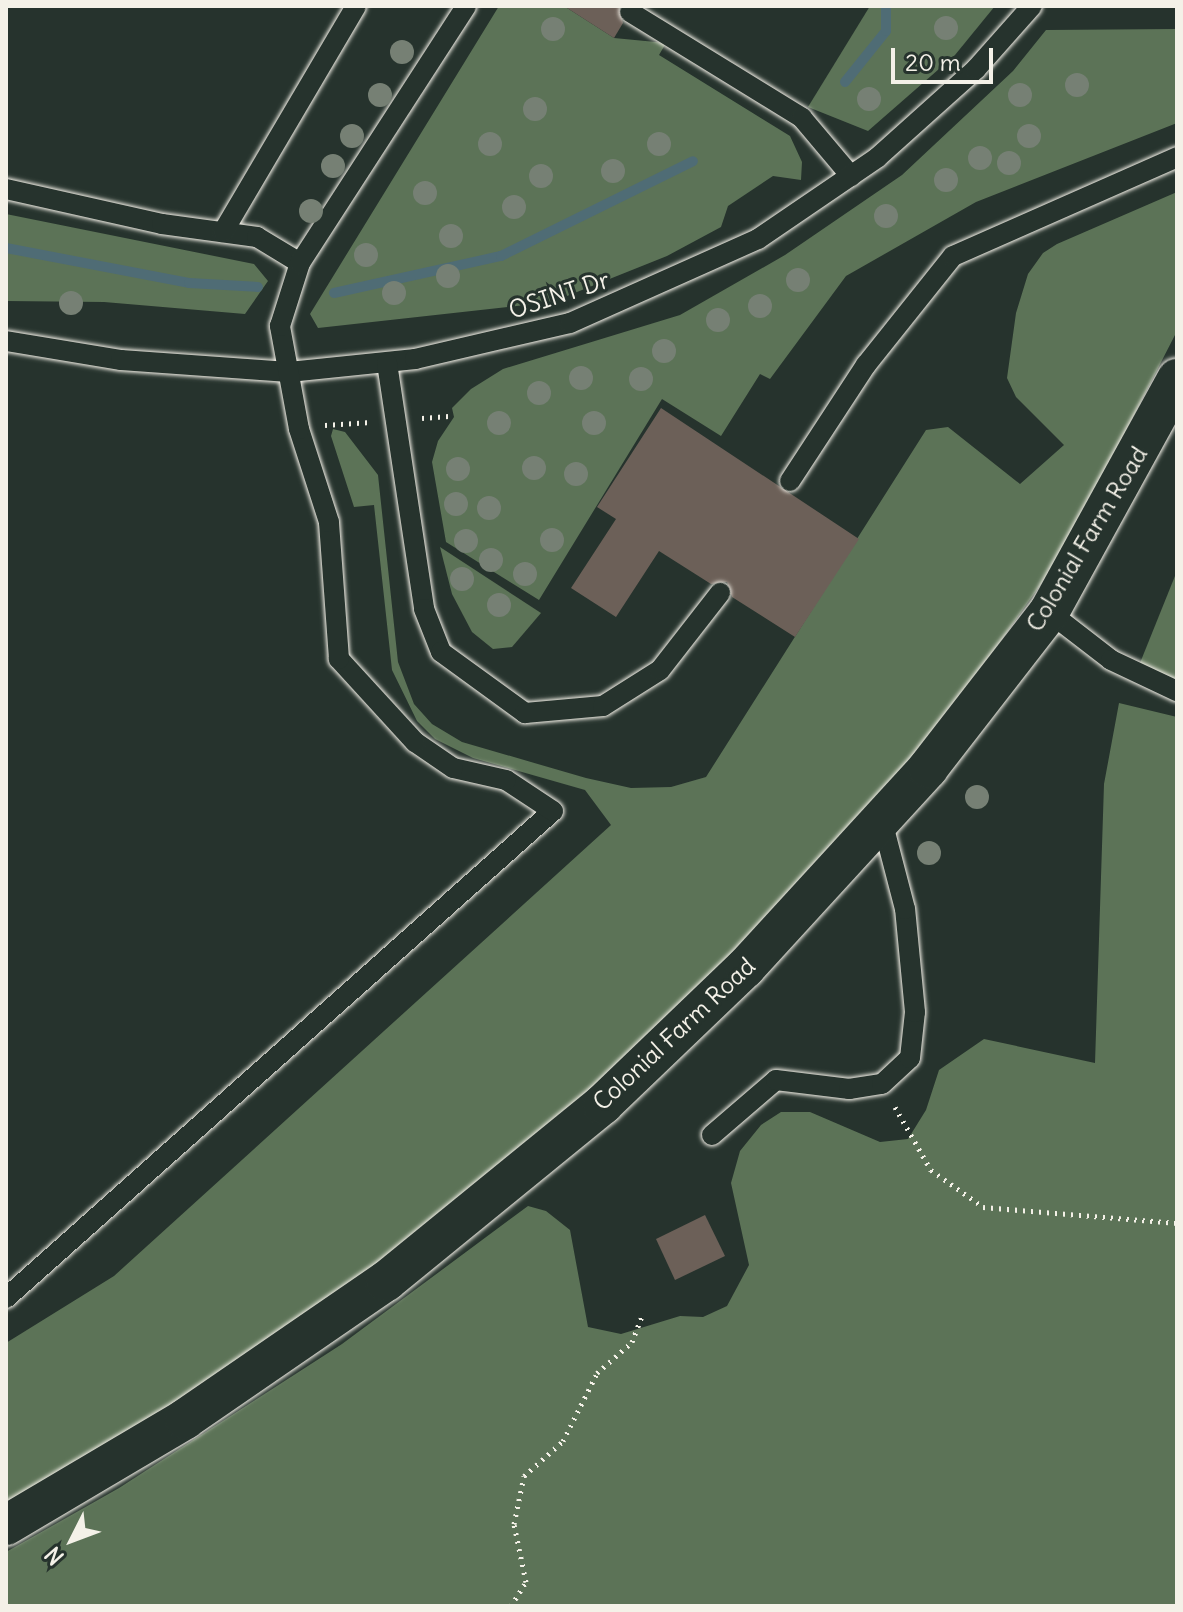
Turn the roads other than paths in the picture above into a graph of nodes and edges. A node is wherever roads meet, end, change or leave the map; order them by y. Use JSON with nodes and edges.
{"nodes":[{"id":1,"x":356,"y":6,"type":"edge"},
{"id":2,"x":466,"y":6,"type":"edge"},
{"id":3,"x":1032,"y":6,"type":"edge"},
{"id":4,"x":630,"y":12,"type":"dead end"},
{"id":5,"x":1177,"y":157,"type":"edge"},
{"id":6,"x":851,"y":176,"type":"junction"},
{"id":7,"x":6,"y":189,"type":"edge"},
{"id":8,"x":223,"y":232,"type":"junction"},
{"id":9,"x":300,"y":263,"type":"junction"},
{"id":10,"x":6,"y":341,"type":"edge"},
{"id":11,"x":387,"y":363,"type":"junction"},
{"id":12,"x":289,"y":372,"type":"junction"},
{"id":13,"x":1177,"y":379,"type":"edge"},
{"id":14,"x":790,"y":481,"type":"dead end"},
{"id":15,"x":720,"y":593,"type":"dead end"},
{"id":16,"x":1049,"y":612,"type":"junction"},
{"id":17,"x":1177,"y":691,"type":"edge"},
{"id":18,"x":882,"y":821,"type":"junction"},
{"id":19,"x":712,"y":1135,"type":"dead end"},
{"id":20,"x":6,"y":1298,"type":"edge"},
{"id":21,"x":6,"y":1525,"type":"edge"}],
"edges":[{"from":1,"to":8,"type":"lane"},
{"from":2,"to":9,"type":"lane"},
{"from":3,"to":6,"type":"lane","name":"OSINT Dr"},
{"from":4,"to":6,"type":"lane"},
{"from":5,"to":14,"type":"lane"},
{"from":6,"to":11,"type":"lane","name":"OSINT Dr"},
{"from":7,"to":8,"type":"lane"},
{"from":8,"to":9,"type":"lane"},
{"from":9,"to":12,"type":"lane"},
{"from":10,"to":12,"type":"lane","name":"OSINT Dr"},
{"from":11,"to":12,"type":"lane","name":"OSINT Dr"},
{"from":11,"to":15,"type":"lane"},
{"from":12,"to":20,"type":"lane"},
{"from":13,"to":16,"type":"street","name":"Colonial Farm Road"},
{"from":16,"to":17,"type":"lane"},
{"from":16,"to":18,"type":"street","name":"Colonial Farm Road"},
{"from":18,"to":19,"type":"lane"},
{"from":18,"to":21,"type":"street","name":"Colonial Farm Road"}]}
